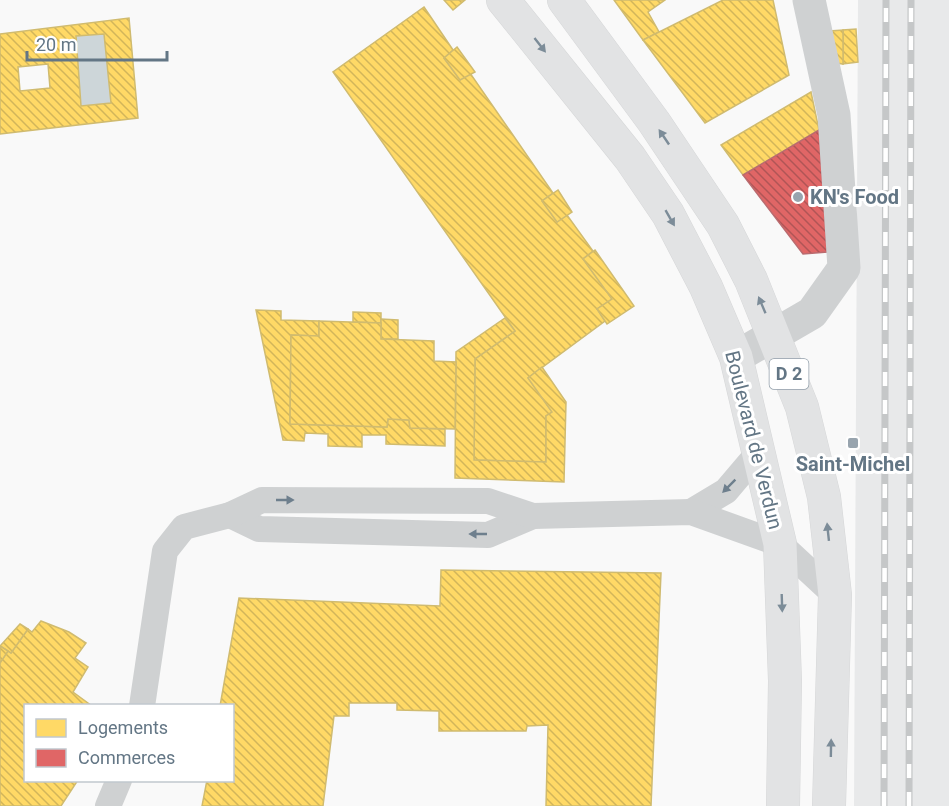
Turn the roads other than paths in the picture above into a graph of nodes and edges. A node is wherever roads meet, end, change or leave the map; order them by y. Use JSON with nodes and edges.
{"nodes":[{"id":1,"x":503,"y":0,"type":"edge"},
{"id":2,"x":564,"y":0,"type":"edge"},
{"id":3,"x":809,"y":0,"type":"edge"},
{"id":4,"x":775,"y":335,"type":"junction"},
{"id":5,"x":736,"y":357,"type":"junction"},
{"id":6,"x":760,"y":451,"type":"junction"},
{"id":7,"x":691,"y":512,"type":"junction"},
{"id":8,"x":780,"y":544,"type":"junction"},
{"id":9,"x":835,"y":595,"type":"junction"},
{"id":10,"x":142,"y":704,"type":"edge"},
{"id":11,"x":118,"y":782,"type":"edge"},
{"id":12,"x":108,"y":806,"type":"edge"},
{"id":13,"x":783,"y":806,"type":"edge"},
{"id":14,"x":829,"y":806,"type":"edge"}],
"edges":[{"from":1,"to":5,"type":"main road","name":"Boulevard de Verdun","number":"D 2","one_way":true},
{"from":4,"to":2,"type":"main road","number":"D 2","one_way":true},
{"from":3,"to":4,"type":"street"},
{"from":4,"to":5,"type":"street"},
{"from":9,"to":4,"type":"main road","number":"D 2","one_way":true},
{"from":5,"to":6,"type":"main road","name":"Boulevard de Verdun","number":"D 2"},
{"from":6,"to":7,"type":"lane","one_way":true},
{"from":6,"to":8,"type":"main road","name":"Boulevard de Verdun","number":"D 2"},
{"from":7,"to":8,"type":"lane"},
{"from":7,"to":10,"type":"lane"},
{"from":8,"to":9,"type":"lane"},
{"from":8,"to":13,"type":"main road","name":"Boulevard de Verdun","number":"D 2","one_way":true},
{"from":14,"to":9,"type":"main road","number":"D 2","one_way":true},
{"from":11,"to":12,"type":"lane"}]}
